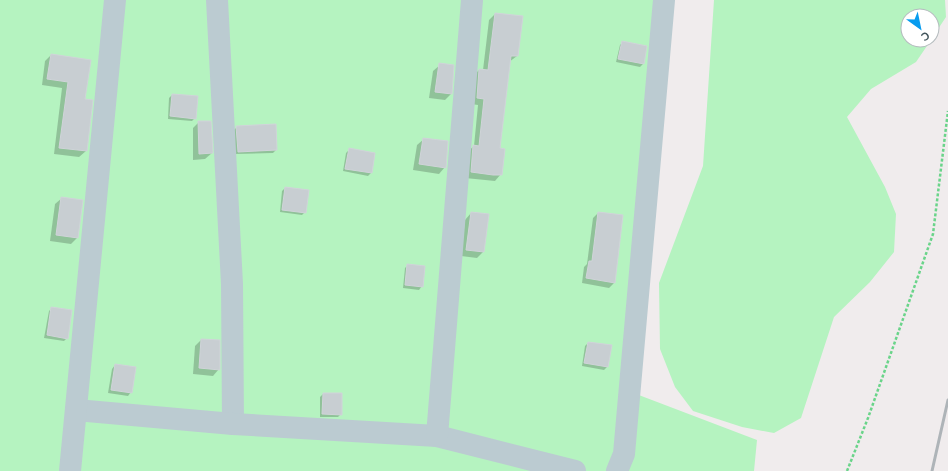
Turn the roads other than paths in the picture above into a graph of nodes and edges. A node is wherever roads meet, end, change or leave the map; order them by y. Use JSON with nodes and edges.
{"nodes":[{"id":1,"x":115,"y":0,"type":"edge"},
{"id":2,"x":217,"y":0,"type":"edge"},
{"id":3,"x":472,"y":0,"type":"edge"},
{"id":4,"x":664,"y":0,"type":"edge"},
{"id":5,"x":76,"y":410,"type":"junction"},
{"id":6,"x":233,"y":424,"type":"junction"},
{"id":7,"x":437,"y":436,"type":"junction"},
{"id":8,"x":70,"y":471,"type":"edge"},
{"id":9,"x":575,"y":471,"type":"edge"},
{"id":10,"x":617,"y":471,"type":"edge"}],
"edges":[{"from":1,"to":5,"type":"street"},
{"from":2,"to":6,"type":"street"},
{"from":3,"to":7,"type":"street"},
{"from":4,"to":10,"type":"street"},
{"from":5,"to":6,"type":"street"},
{"from":5,"to":8,"type":"street"},
{"from":6,"to":7,"type":"street"},
{"from":7,"to":9,"type":"street"}]}
